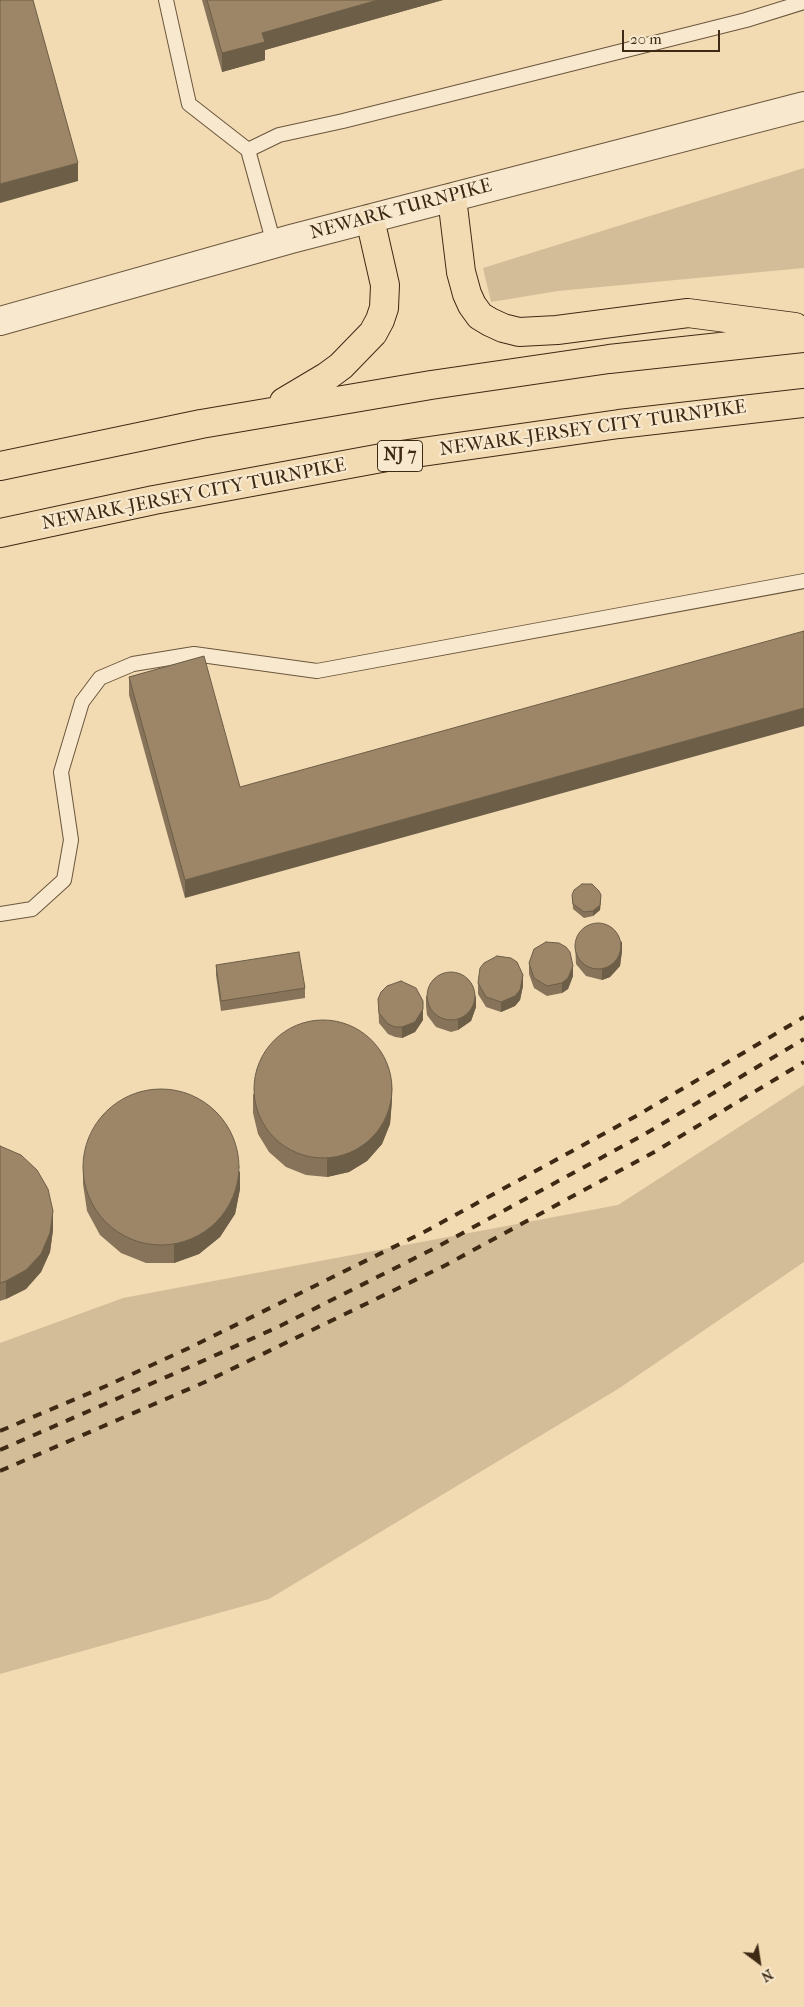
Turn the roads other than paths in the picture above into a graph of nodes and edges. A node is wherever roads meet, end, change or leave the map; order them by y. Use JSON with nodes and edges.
{"nodes":[{"id":1,"x":166,"y":0,"type":"edge"},
{"id":2,"x":804,"y":2,"type":"edge"},
{"id":3,"x":804,"y":106,"type":"edge"},
{"id":4,"x":248,"y":150,"type":"junction"},
{"id":5,"x":452,"y":198,"type":"junction"},
{"id":6,"x":370,"y":220,"type":"junction"},
{"id":7,"x":274,"y":244,"type":"junction"},
{"id":8,"x":0,"y":321,"type":"edge"},
{"id":9,"x":804,"y":329,"type":"edge"},
{"id":10,"x":804,"y":338,"type":"edge"},
{"id":11,"x":804,"y":403,"type":"edge"},
{"id":12,"x":264,"y":413,"type":"junction"},
{"id":13,"x":0,"y":466,"type":"edge"},
{"id":14,"x":0,"y":533,"type":"edge"},
{"id":15,"x":804,"y":581,"type":"edge"},
{"id":16,"x":0,"y":914,"type":"edge"}],
"edges":[{"from":1,"to":4,"type":"lane"},
{"from":2,"to":4,"type":"lane"},
{"from":3,"to":5,"type":"street","name":"NEWARK TURNPIKE"},
{"from":4,"to":7,"type":"lane"},
{"from":5,"to":6,"type":"street","name":"NEWARK TURNPIKE"},
{"from":5,"to":9,"type":"highway"},
{"from":6,"to":7,"type":"street","name":"NEWARK TURNPIKE"},
{"from":6,"to":12,"type":"highway"},
{"from":7,"to":8,"type":"street","name":"NEWARK TURNPIKE"},
{"from":10,"to":12,"type":"highway"},
{"from":11,"to":14,"type":"highway","name":"NEWARK-JERSEY CITY TURNPIKE","number":"NJ 7"},
{"from":12,"to":13,"type":"highway"},
{"from":15,"to":16,"type":"lane"}]}
